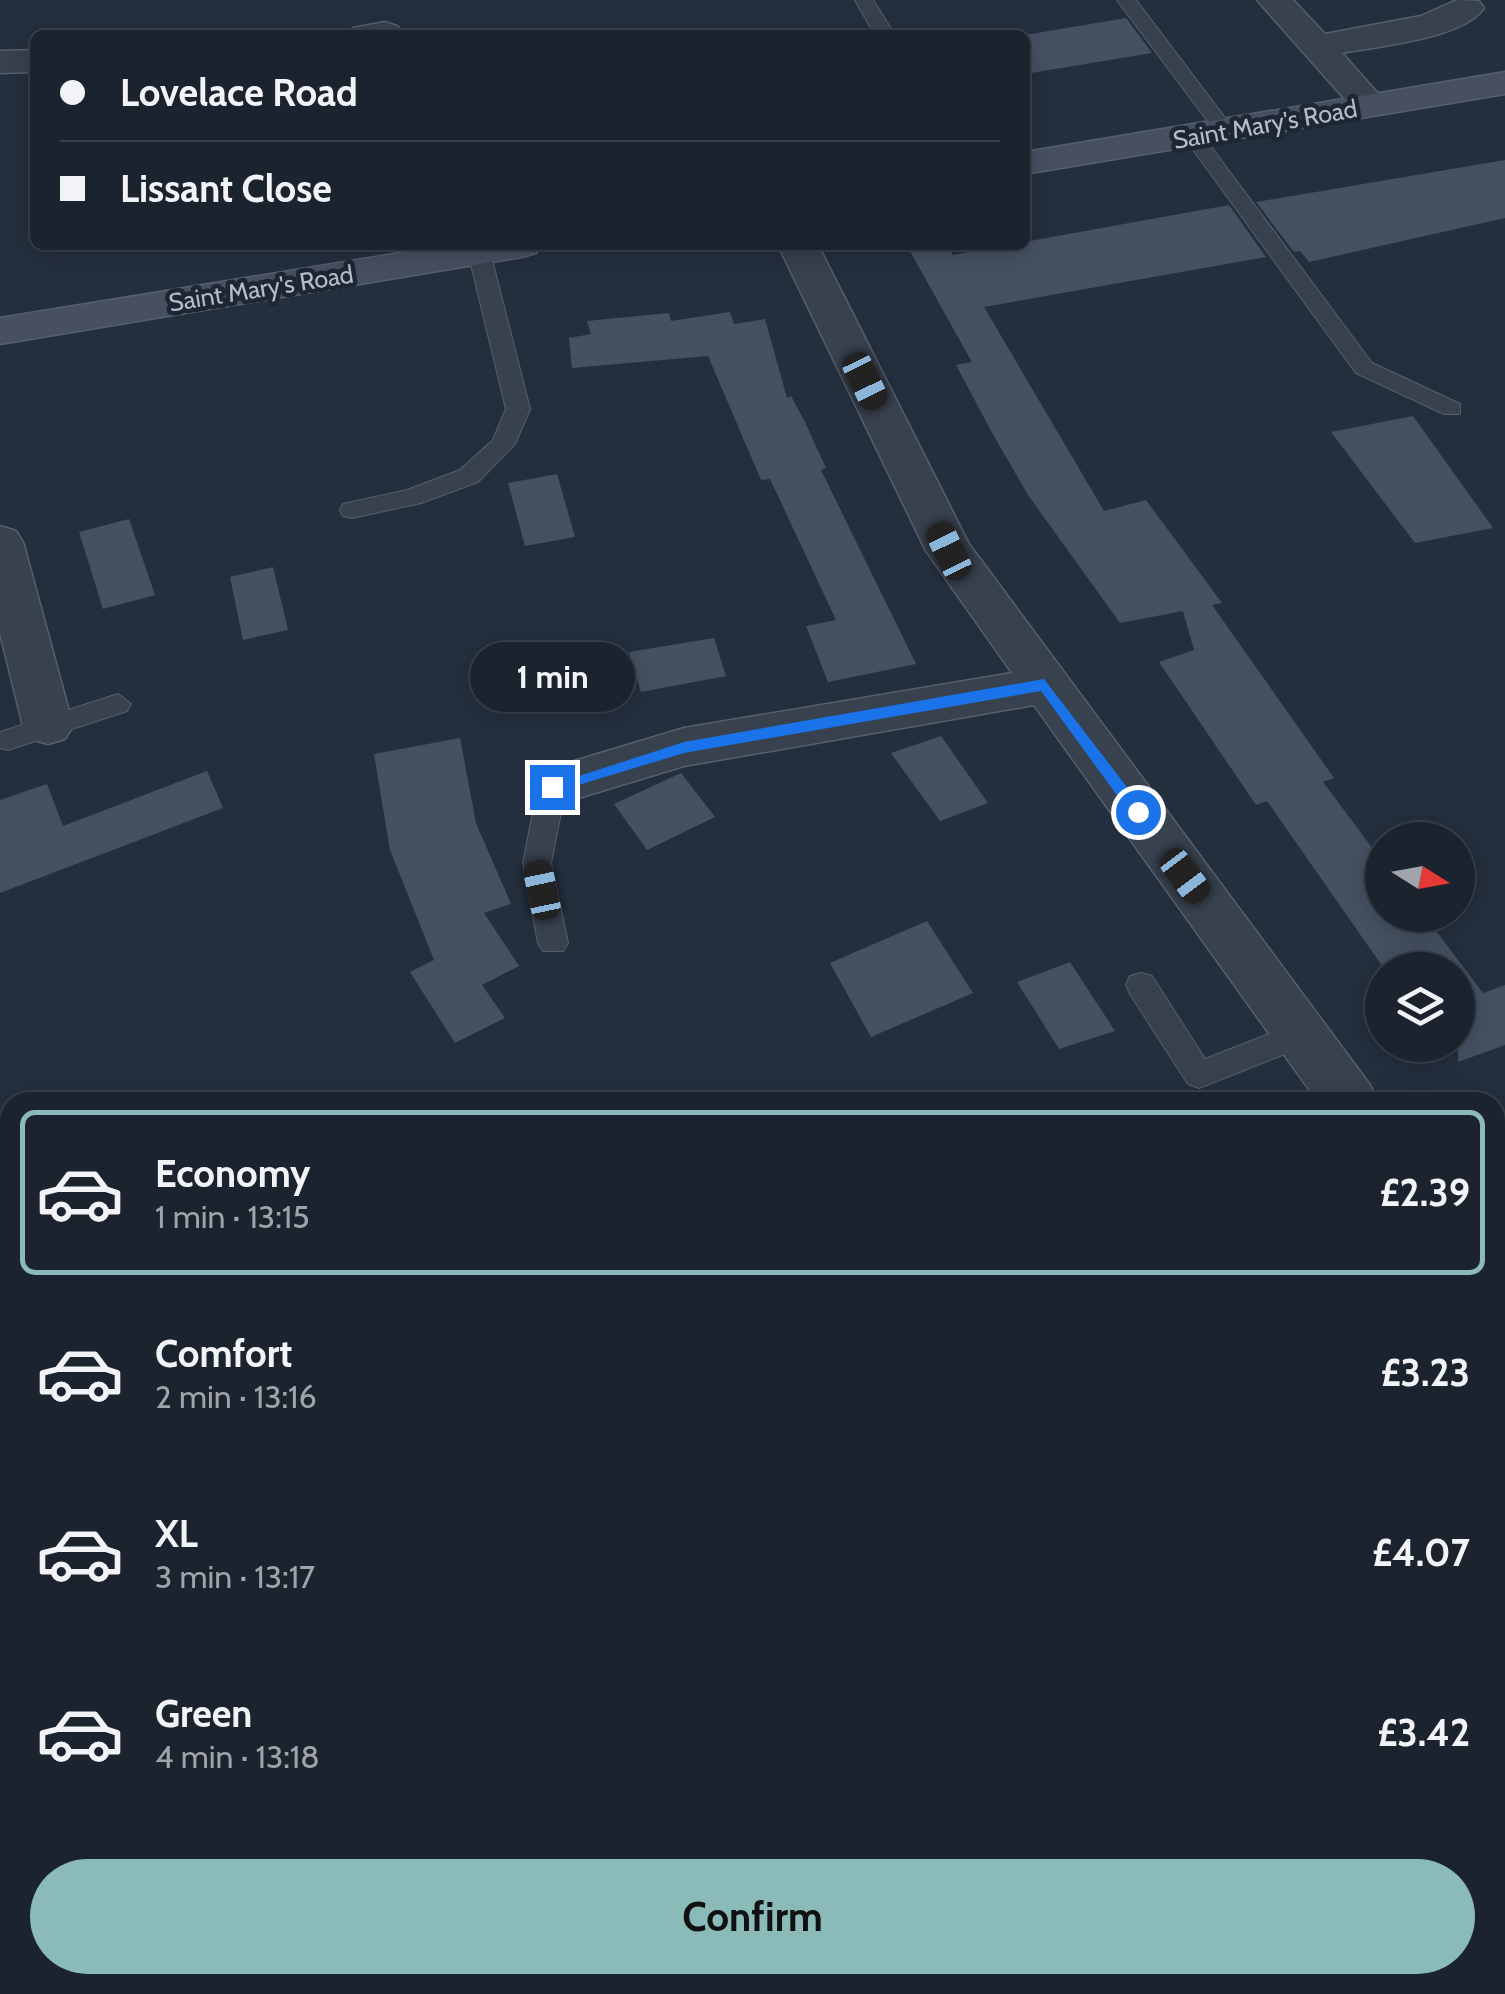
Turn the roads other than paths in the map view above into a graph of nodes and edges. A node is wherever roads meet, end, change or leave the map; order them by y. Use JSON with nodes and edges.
{"nodes":[{"id":1,"x":864,"y":0,"type":"edge"},
{"id":2,"x":1126,"y":0,"type":"edge"},
{"id":3,"x":1274,"y":0,"type":"edge"},
{"id":4,"x":1468,"y":8,"type":"dead end"},
{"id":5,"x":882,"y":30,"type":"edge"},
{"id":6,"x":1315,"y":47,"type":"junction"},
{"id":7,"x":30,"y":61,"type":"edge"},
{"id":8,"x":0,"y":62,"type":"edge"},
{"id":9,"x":1505,"y":84,"type":"edge"},
{"id":10,"x":1371,"y":106,"type":"junction"},
{"id":11,"x":1209,"y":133,"type":"junction"},
{"id":12,"x":1030,"y":162,"type":"edge"},
{"id":13,"x":491,"y":250,"type":"edge"},
{"id":14,"x":800,"y":250,"type":"edge"},
{"id":15,"x":479,"y":252,"type":"junction"},
{"id":16,"x":0,"y":331,"type":"edge"},
{"id":17,"x":1452,"y":409,"type":"dead end"},
{"id":18,"x":352,"y":510,"type":"dead end"},
{"id":19,"x":0,"y":542,"type":"edge"},
{"id":20,"x":1044,"y":685,"type":"junction"},
{"id":21,"x":118,"y":704,"type":"dead end"},
{"id":22,"x":28,"y":733,"type":"joint"},
{"id":23,"x":552,"y":787,"type":"joint"},
{"id":24,"x":553,"y":943,"type":"dead end"},
{"id":25,"x":1140,"y":985,"type":"dead end"},
{"id":26,"x":1302,"y":1034,"type":"junction"},
{"id":27,"x":1343,"y":1092,"type":"edge"}],
"edges":[{"from":1,"to":5,"type":"lane"},
{"from":2,"to":11,"type":"lane"},
{"from":3,"to":6,"type":"street"},
{"from":4,"to":6,"type":"street"},
{"from":6,"to":10,"type":"street"},
{"from":7,"to":8,"type":"street"},
{"from":9,"to":10,"type":"street","name":"Saint Mary's Road"},
{"from":10,"to":11,"type":"street","name":"Saint Mary's Road"},
{"from":11,"to":12,"type":"street","name":"Saint Mary's Road"},
{"from":11,"to":17,"type":"lane"},
{"from":13,"to":15,"type":"street","name":"Saint Mary's Road"},
{"from":14,"to":20,"type":"street"},
{"from":15,"to":16,"type":"street","name":"Saint Mary's Road"},
{"from":15,"to":18,"type":"lane"},
{"from":19,"to":22,"type":"street"},
{"from":20,"to":23,"type":"street"},
{"from":20,"to":26,"type":"street"},
{"from":21,"to":22,"type":"lane"},
{"from":23,"to":24,"type":"lane"},
{"from":25,"to":26,"type":"lane"},
{"from":26,"to":27,"type":"street"}]}
